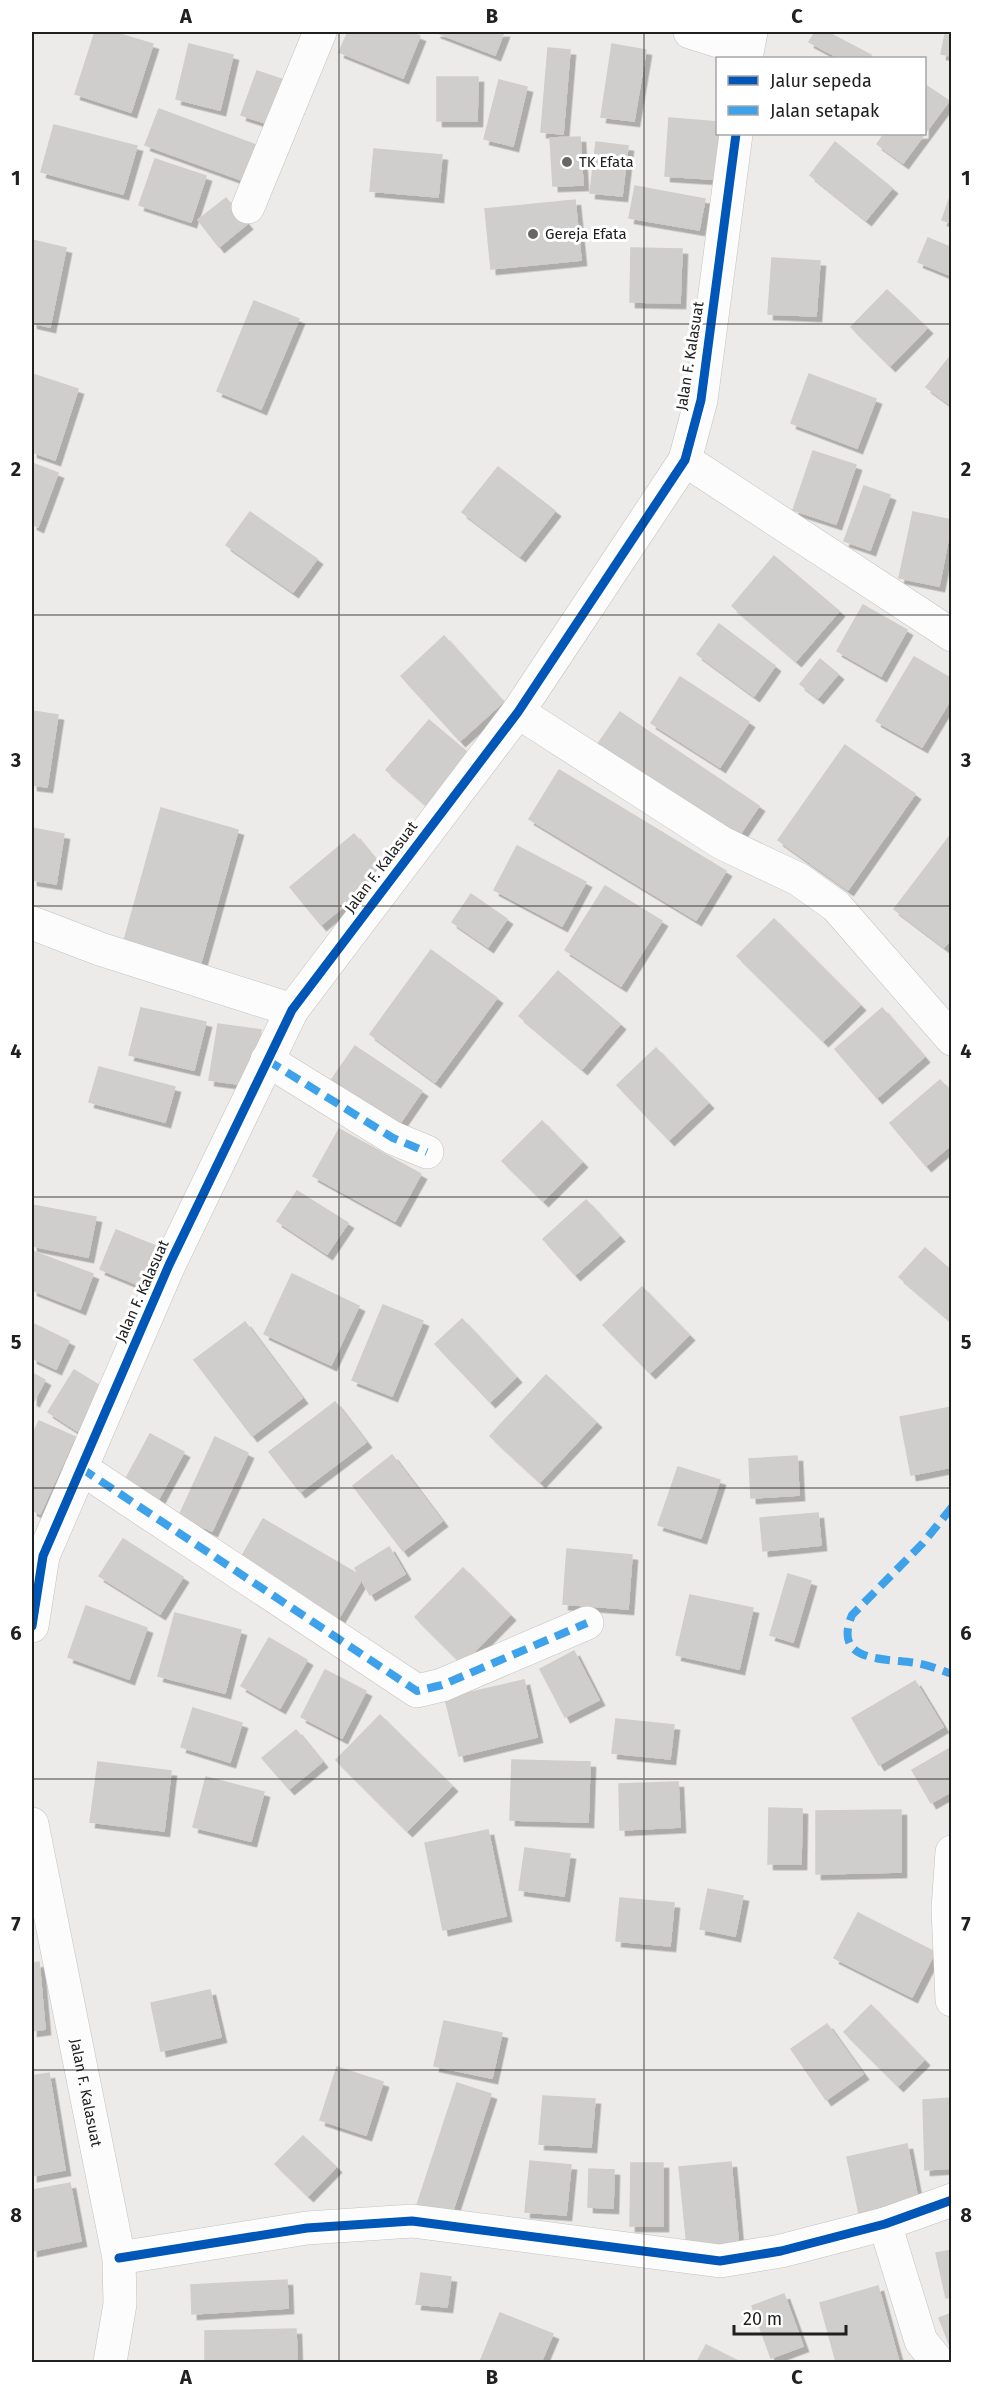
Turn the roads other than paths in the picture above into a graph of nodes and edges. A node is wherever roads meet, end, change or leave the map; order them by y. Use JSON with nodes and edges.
{"nodes":[{"id":1,"x":320,"y":32,"type":"edge"},
{"id":2,"x":690,"y":32,"type":"edge"},
{"id":3,"x":748,"y":47,"type":"edge"},
{"id":4,"x":736,"y":135,"type":"edge"},
{"id":5,"x":248,"y":207,"type":"dead end"},
{"id":6,"x":685,"y":460,"type":"junction"},
{"id":7,"x":951,"y":635,"type":"edge"},
{"id":8,"x":518,"y":712,"type":"junction"},
{"id":9,"x":32,"y":923,"type":"edge"},
{"id":10,"x":292,"y":1010,"type":"junction"},
{"id":11,"x":951,"y":1039,"type":"edge"},
{"id":12,"x":267,"y":1060,"type":"junction"},
{"id":13,"x":427,"y":1152,"type":"dead end"},
{"id":14,"x":81,"y":1468,"type":"junction"},
{"id":15,"x":37,"y":1552,"type":"edge"},
{"id":16,"x":587,"y":1623,"type":"dead end"},
{"id":17,"x":32,"y":1626,"type":"edge"},
{"id":18,"x":32,"y":1824,"type":"edge"},
{"id":19,"x":951,"y":1852,"type":"edge"},
{"id":20,"x":951,"y":2000,"type":"edge"},
{"id":21,"x":951,"y":2200,"type":"edge"},
{"id":22,"x":885,"y":2224,"type":"junction"},
{"id":23,"x":119,"y":2258,"type":"junction"},
{"id":24,"x":110,"y":2362,"type":"edge"},
{"id":25,"x":938,"y":2362,"type":"edge"}],
"edges":[{"from":1,"to":5,"type":"street"},
{"from":2,"to":3,"type":"street"},
{"from":4,"to":6,"type":"street","name":"Jalan F. Kalasuat"},
{"from":6,"to":7,"type":"street"},
{"from":6,"to":8,"type":"street","name":"Jalan F. Kalasuat"},
{"from":8,"to":10,"type":"street","name":"Jalan F. Kalasuat"},
{"from":8,"to":11,"type":"street"},
{"from":9,"to":10,"type":"street"},
{"from":10,"to":12,"type":"street","name":"Jalan F. Kalasuat"},
{"from":12,"to":13,"type":"street"},
{"from":12,"to":14,"type":"street","name":"Jalan F. Kalasuat"},
{"from":14,"to":15,"type":"street","name":"Jalan F. Kalasuat"},
{"from":14,"to":16,"type":"street"},
{"from":15,"to":17,"type":"street","name":"Jalan F. Kalasuat"},
{"from":18,"to":23,"type":"street","name":"Jalan F. Kalasuat"},
{"from":19,"to":20,"type":"street"},
{"from":21,"to":22,"type":"street"},
{"from":22,"to":23,"type":"street"},
{"from":22,"to":25,"type":"street"},
{"from":23,"to":24,"type":"street","name":"Jalan F. Kalasuat"}]}
